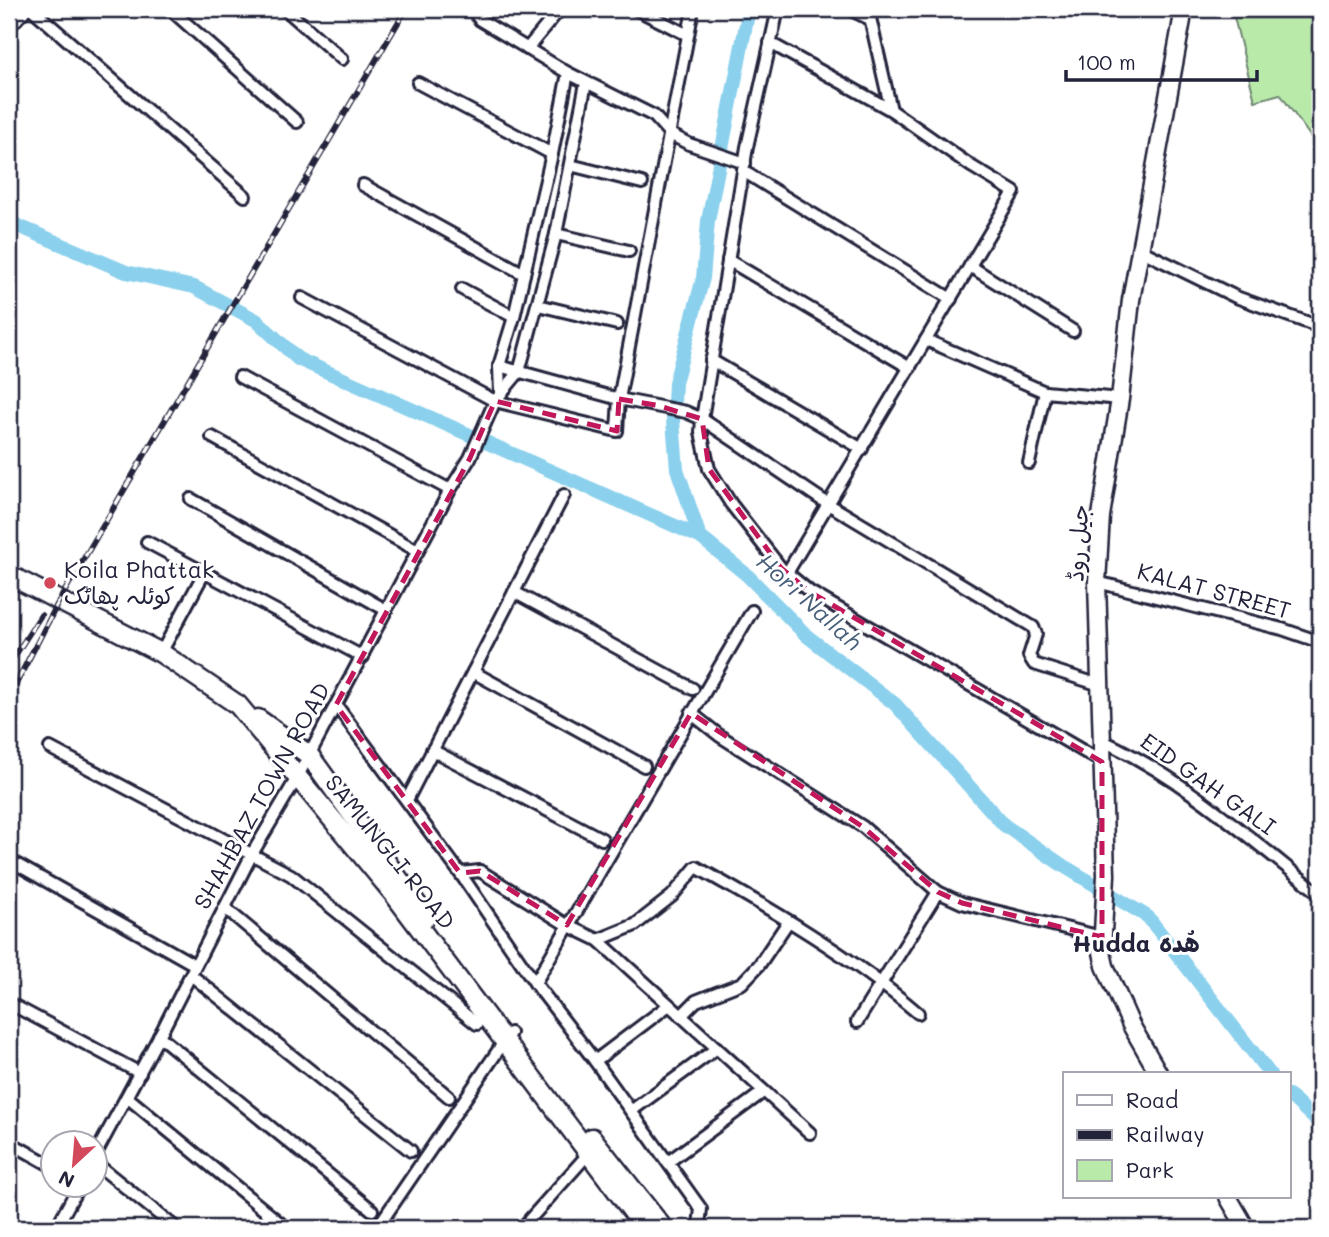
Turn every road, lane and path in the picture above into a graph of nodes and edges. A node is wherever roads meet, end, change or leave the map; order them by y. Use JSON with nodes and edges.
{"nodes":[{"id":1,"x":21,"y":9,"type":"edge"},
{"id":2,"x":32,"y":9,"type":"edge"},
{"id":3,"x":170,"y":9,"type":"edge"},
{"id":4,"x":285,"y":9,"type":"edge"},
{"id":5,"x":472,"y":9,"type":"edge"},
{"id":6,"x":560,"y":9,"type":"edge"},
{"id":7,"x":636,"y":9,"type":"edge"},
{"id":8,"x":693,"y":9,"type":"edge"},
{"id":9,"x":778,"y":9,"type":"edge"},
{"id":10,"x":849,"y":9,"type":"edge"},
{"id":11,"x":1184,"y":9,"type":"edge"},
{"id":12,"x":869,"y":14,"type":"edge"},
{"id":13,"x":9,"y":22,"type":"edge"},
{"id":14,"x":688,"y":35,"type":"junction"},
{"id":15,"x":770,"y":43,"type":"junction"},
{"id":16,"x":527,"y":49,"type":"junction"},
{"id":17,"x":342,"y":59,"type":"dead end"},
{"id":18,"x":568,"y":73,"type":"junction"},
{"id":19,"x":418,"y":83,"type":"dead end"},
{"id":20,"x":586,"y":83,"type":"junction"},
{"id":21,"x":891,"y":110,"type":"junction"},
{"id":22,"x":297,"y":122,"type":"dead end"},
{"id":23,"x":670,"y":134,"type":"junction"},
{"id":24,"x":552,"y":154,"type":"junction"},
{"id":25,"x":570,"y":164,"type":"junction"},
{"id":26,"x":744,"y":167,"type":"junction"},
{"id":27,"x":642,"y":183,"type":"dead end"},
{"id":28,"x":363,"y":185,"type":"dead end"},
{"id":29,"x":245,"y":195,"type":"dead end"},
{"id":30,"x":556,"y":234,"type":"junction"},
{"id":31,"x":1140,"y":250,"type":"junction"},
{"id":32,"x":629,"y":251,"type":"dead end"},
{"id":33,"x":728,"y":260,"type":"junction"},
{"id":34,"x":970,"y":266,"type":"junction"},
{"id":35,"x":524,"y":274,"type":"junction"},
{"id":36,"x":462,"y":289,"type":"dead end"},
{"id":37,"x":302,"y":298,"type":"dead end"},
{"id":38,"x":951,"y":299,"type":"junction"},
{"id":39,"x":538,"y":305,"type":"junction"},
{"id":40,"x":514,"y":317,"type":"junction"},
{"id":41,"x":617,"y":324,"type":"dead end"},
{"id":42,"x":1320,"y":327,"type":"edge"},
{"id":43,"x":1073,"y":331,"type":"dead end"},
{"id":44,"x":926,"y":340,"type":"junction"},
{"id":45,"x":711,"y":360,"type":"junction"},
{"id":46,"x":499,"y":366,"type":"junction"},
{"id":47,"x":910,"y":368,"type":"junction"},
{"id":48,"x":519,"y":372,"type":"junction"},
{"id":49,"x":240,"y":377,"type":"dead end"},
{"id":50,"x":1045,"y":392,"type":"junction"},
{"id":51,"x":497,"y":397,"type":"junction"},
{"id":52,"x":619,"y":399,"type":"junction"},
{"id":53,"x":1120,"y":399,"type":"junction"},
{"id":54,"x":702,"y":419,"type":"junction"},
{"id":55,"x":212,"y":437,"type":"dead end"},
{"id":56,"x":862,"y":449,"type":"junction"},
{"id":57,"x":1029,"y":463,"type":"dead end"},
{"id":58,"x":450,"y":490,"type":"junction"},
{"id":59,"x":564,"y":495,"type":"dead end"},
{"id":60,"x":191,"y":499,"type":"dead end"},
{"id":61,"x":828,"y":504,"type":"junction"},
{"id":62,"x":147,"y":542,"type":"dead end"},
{"id":63,"x":418,"y":551,"type":"junction"},
{"id":64,"x":204,"y":573,"type":"junction"},
{"id":65,"x":787,"y":573,"type":"junction"},
{"id":66,"x":9,"y":575,"type":"edge"},
{"id":67,"x":1097,"y":582,"type":"junction"},
{"id":68,"x":18,"y":585,"type":"edge"},
{"id":69,"x":514,"y":592,"type":"junction"},
{"id":70,"x":386,"y":610,"type":"junction"},
{"id":71,"x":752,"y":611,"type":"dead end"},
{"id":72,"x":1320,"y":642,"type":"edge"},
{"id":73,"x":162,"y":653,"type":"junction"},
{"id":74,"x":363,"y":657,"type":"junction"},
{"id":75,"x":473,"y":672,"type":"junction"},
{"id":76,"x":1100,"y":685,"type":"junction"},
{"id":77,"x":693,"y":689,"type":"dead end"},
{"id":78,"x":237,"y":705,"type":"junction"},
{"id":79,"x":336,"y":705,"type":"junction"},
{"id":80,"x":691,"y":713,"type":"junction"},
{"id":81,"x":1101,"y":740,"type":"junction"},
{"id":82,"x":50,"y":748,"type":"dead end"},
{"id":83,"x":432,"y":750,"type":"junction"},
{"id":84,"x":309,"y":755,"type":"junction"},
{"id":85,"x":1102,"y":762,"type":"junction"},
{"id":86,"x":644,"y":766,"type":"dead end"},
{"id":87,"x":298,"y":776,"type":"junction"},
{"id":88,"x":407,"y":800,"type":"junction"},
{"id":89,"x":602,"y":839,"type":"dead end"},
{"id":90,"x":251,"y":854,"type":"junction"},
{"id":91,"x":9,"y":860,"type":"edge"},
{"id":92,"x":460,"y":873,"type":"junction"},
{"id":93,"x":937,"y":892,"type":"junction"},
{"id":94,"x":1320,"y":894,"type":"edge"},
{"id":95,"x":225,"y":908,"type":"junction"},
{"id":96,"x":788,"y":922,"type":"junction"},
{"id":97,"x":567,"y":925,"type":"junction"},
{"id":98,"x":1102,"y":937,"type":"junction"},
{"id":99,"x":598,"y":940,"type":"junction"},
{"id":100,"x":193,"y":970,"type":"junction"},
{"id":101,"x":882,"y":983,"type":"junction"},
{"id":102,"x":535,"y":984,"type":"junction"},
{"id":103,"x":9,"y":1003,"type":"edge"},
{"id":104,"x":669,"y":1005,"type":"junction"},
{"id":105,"x":918,"y":1013,"type":"dead end"},
{"id":106,"x":681,"y":1016,"type":"junction"},
{"id":107,"x":857,"y":1022,"type":"dead end"},
{"id":108,"x":477,"y":1024,"type":"dead end"},
{"id":109,"x":159,"y":1036,"type":"junction"},
{"id":110,"x":507,"y":1037,"type":"junction"},
{"id":111,"x":717,"y":1048,"type":"junction"},
{"id":112,"x":595,"y":1061,"type":"junction"},
{"id":113,"x":1158,"y":1072,"type":"edge"},
{"id":114,"x":140,"y":1073,"type":"junction"},
{"id":115,"x":763,"y":1092,"type":"junction"},
{"id":116,"x":127,"y":1097,"type":"junction"},
{"id":117,"x":449,"y":1097,"type":"dead end"},
{"id":118,"x":631,"y":1111,"type":"junction"},
{"id":119,"x":108,"y":1133,"type":"edge"},
{"id":120,"x":810,"y":1133,"type":"dead end"},
{"id":121,"x":9,"y":1142,"type":"edge"},
{"id":122,"x":411,"y":1151,"type":"dead end"},
{"id":123,"x":589,"y":1153,"type":"junction"},
{"id":124,"x":38,"y":1158,"type":"edge"},
{"id":125,"x":668,"y":1163,"type":"junction"},
{"id":126,"x":108,"y":1171,"type":"edge"},
{"id":127,"x":74,"y":1198,"type":"edge"},
{"id":128,"x":1229,"y":1198,"type":"edge"},
{"id":129,"x":372,"y":1210,"type":"dead end"},
{"id":130,"x":61,"y":1226,"type":"edge"},
{"id":131,"x":176,"y":1228,"type":"edge"},
{"id":132,"x":286,"y":1228,"type":"edge"},
{"id":133,"x":377,"y":1228,"type":"edge"},
{"id":134,"x":522,"y":1228,"type":"edge"},
{"id":135,"x":645,"y":1228,"type":"edge"},
{"id":136,"x":663,"y":1228,"type":"edge"},
{"id":137,"x":694,"y":1228,"type":"edge"},
{"id":138,"x":1246,"y":1228,"type":"edge"}],
"edges":[{"from":1,"to":13,"type":"main road"},
{"from":2,"to":29,"type":"street"},
{"from":3,"to":22,"type":"street"},
{"from":4,"to":17,"type":"street"},
{"from":5,"to":16,"type":"street"},
{"from":6,"to":16,"type":"street"},
{"from":7,"to":14,"type":"street"},
{"from":8,"to":14,"type":"street"},
{"from":9,"to":15,"type":"street"},
{"from":10,"to":12,"type":"street"},
{"from":11,"to":31,"type":"main road","name":"جیل روڈ"},
{"from":12,"to":21,"type":"street"},
{"from":14,"to":23,"type":"street"},
{"from":15,"to":21,"type":"street"},
{"from":15,"to":26,"type":"street"},
{"from":16,"to":18,"type":"street"},
{"from":18,"to":20,"type":"street"},
{"from":18,"to":24,"type":"street"},
{"from":19,"to":24,"type":"street"},
{"from":20,"to":23,"type":"street"},
{"from":20,"to":25,"type":"street"},
{"from":21,"to":34,"type":"street"},
{"from":23,"to":26,"type":"street"},
{"from":23,"to":52,"type":"street"},
{"from":24,"to":35,"type":"street"},
{"from":25,"to":27,"type":"street"},
{"from":25,"to":30,"type":"street"},
{"from":26,"to":33,"type":"street"},
{"from":26,"to":38,"type":"street"},
{"from":28,"to":35,"type":"street"},
{"from":30,"to":32,"type":"street"},
{"from":30,"to":39,"type":"street"},
{"from":31,"to":42,"type":"street"},
{"from":31,"to":53,"type":"main road","name":"جیل روڈ"},
{"from":33,"to":45,"type":"street"},
{"from":33,"to":47,"type":"street"},
{"from":34,"to":38,"type":"street"},
{"from":34,"to":43,"type":"street"},
{"from":35,"to":40,"type":"street"},
{"from":36,"to":40,"type":"street"},
{"from":37,"to":51,"type":"street"},
{"from":38,"to":44,"type":"street"},
{"from":39,"to":41,"type":"street"},
{"from":39,"to":48,"type":"street"},
{"from":40,"to":46,"type":"street"},
{"from":44,"to":47,"type":"street"},
{"from":44,"to":50,"type":"street"},
{"from":45,"to":54,"type":"street"},
{"from":45,"to":56,"type":"street"},
{"from":46,"to":48,"type":"street"},
{"from":46,"to":51,"type":"street"},
{"from":47,"to":56,"type":"street"},
{"from":48,"to":51,"type":"street"},
{"from":48,"to":52,"type":"street"},
{"from":49,"to":58,"type":"street"},
{"from":50,"to":53,"type":"street"},
{"from":50,"to":57,"type":"street"},
{"from":51,"to":52,"type":"street"},
{"from":51,"to":58,"type":"street","name":"SHAHBAZ TOWN ROAD"},
{"from":52,"to":54,"type":"street"},
{"from":53,"to":67,"type":"main road","name":"جیل روڈ"},
{"from":54,"to":61,"type":"street"},
{"from":54,"to":65,"type":"street"},
{"from":55,"to":63,"type":"street"},
{"from":56,"to":61,"type":"street"},
{"from":58,"to":63,"type":"street","name":"SHAHBAZ TOWN ROAD"},
{"from":59,"to":69,"type":"street"},
{"from":60,"to":70,"type":"street"},
{"from":61,"to":65,"type":"street"},
{"from":61,"to":76,"type":"street"},
{"from":62,"to":64,"type":"street"},
{"from":63,"to":70,"type":"street","name":"SHAHBAZ TOWN ROAD"},
{"from":64,"to":73,"type":"street"},
{"from":64,"to":74,"type":"street"},
{"from":65,"to":85,"type":"street"},
{"from":66,"to":68,"type":"main road","name":"SAMUNGLI ROAD"},
{"from":67,"to":72,"type":"street","name":"KALAT STREET"},
{"from":67,"to":76,"type":"main road","name":"جیل روڈ"},
{"from":68,"to":73,"type":"main road","name":"SAMUNGLI ROAD"},
{"from":69,"to":75,"type":"street"},
{"from":69,"to":77,"type":"street"},
{"from":70,"to":74,"type":"street","name":"SHAHBAZ TOWN ROAD"},
{"from":71,"to":80,"type":"street"},
{"from":73,"to":78,"type":"main road","name":"SAMUNGLI ROAD"},
{"from":74,"to":79,"type":"street","name":"SHAHBAZ TOWN ROAD"},
{"from":75,"to":83,"type":"street"},
{"from":75,"to":86,"type":"street"},
{"from":76,"to":81,"type":"main road","name":"جیل روڈ"},
{"from":78,"to":84,"type":"main road"},
{"from":78,"to":87,"type":"main road","name":"SAMUNGLI ROAD"},
{"from":79,"to":84,"type":"street","name":"SHAHBAZ TOWN ROAD"},
{"from":79,"to":88,"type":"street"},
{"from":80,"to":93,"type":"street"},
{"from":80,"to":97,"type":"street"},
{"from":81,"to":85,"type":"main road","name":"جیل روڈ"},
{"from":81,"to":94,"type":"street","name":"EID GAH GALI"},
{"from":82,"to":90,"type":"street"},
{"from":83,"to":88,"type":"street"},
{"from":83,"to":89,"type":"street"},
{"from":84,"to":87,"type":"street","name":"SHAHBAZ TOWN ROAD"},
{"from":84,"to":110,"type":"main road"},
{"from":85,"to":98,"type":"main road","name":"جیل روڈ"},
{"from":87,"to":90,"type":"street","name":"SHAHBAZ TOWN ROAD"},
{"from":87,"to":110,"type":"main road","name":"SAMUNGLI ROAD"},
{"from":88,"to":92,"type":"street"},
{"from":90,"to":95,"type":"street","name":"SHAHBAZ TOWN ROAD"},
{"from":90,"to":108,"type":"street"},
{"from":91,"to":100,"type":"street"},
{"from":92,"to":97,"type":"street"},
{"from":92,"to":102,"type":"street"},
{"from":93,"to":98,"type":"street"},
{"from":93,"to":101,"type":"street"},
{"from":95,"to":100,"type":"street","name":"SHAHBAZ TOWN ROAD"},
{"from":95,"to":117,"type":"street"},
{"from":96,"to":99,"type":"street"},
{"from":96,"to":101,"type":"street"},
{"from":96,"to":106,"type":"street"},
{"from":97,"to":99,"type":"street"},
{"from":97,"to":102,"type":"street"},
{"from":98,"to":113,"type":"main road","name":"جیل روڈ"},
{"from":99,"to":104,"type":"street"},
{"from":100,"to":109,"type":"street","name":"SHAHBAZ TOWN ROAD"},
{"from":100,"to":122,"type":"street"},
{"from":101,"to":105,"type":"street"},
{"from":101,"to":107,"type":"street"},
{"from":102,"to":112,"type":"street"},
{"from":103,"to":114,"type":"street"},
{"from":104,"to":106,"type":"street"},
{"from":104,"to":112,"type":"street"},
{"from":106,"to":111,"type":"street"},
{"from":109,"to":114,"type":"street","name":"SHAHBAZ TOWN ROAD"},
{"from":109,"to":129,"type":"street"},
{"from":110,"to":123,"type":"main road","name":"SAMUNGLI ROAD"},
{"from":110,"to":133,"type":"street"},
{"from":110,"to":136,"type":"main road","name":"SAMUNGLI ROAD"},
{"from":111,"to":115,"type":"street"},
{"from":111,"to":118,"type":"street"},
{"from":112,"to":118,"type":"street"},
{"from":114,"to":116,"type":"street","name":"SHAHBAZ TOWN ROAD"},
{"from":115,"to":120,"type":"street"},
{"from":115,"to":125,"type":"street"},
{"from":116,"to":119,"type":"street","name":"SHAHBAZ TOWN ROAD"},
{"from":116,"to":132,"type":"street"},
{"from":118,"to":125,"type":"street"},
{"from":121,"to":124,"type":"street"},
{"from":123,"to":134,"type":"street"},
{"from":123,"to":135,"type":"main road","name":"SAMUNGLI ROAD"},
{"from":125,"to":137,"type":"street"},
{"from":126,"to":131,"type":"street"},
{"from":127,"to":130,"type":"street"},
{"from":128,"to":138,"type":"main road"}]}
